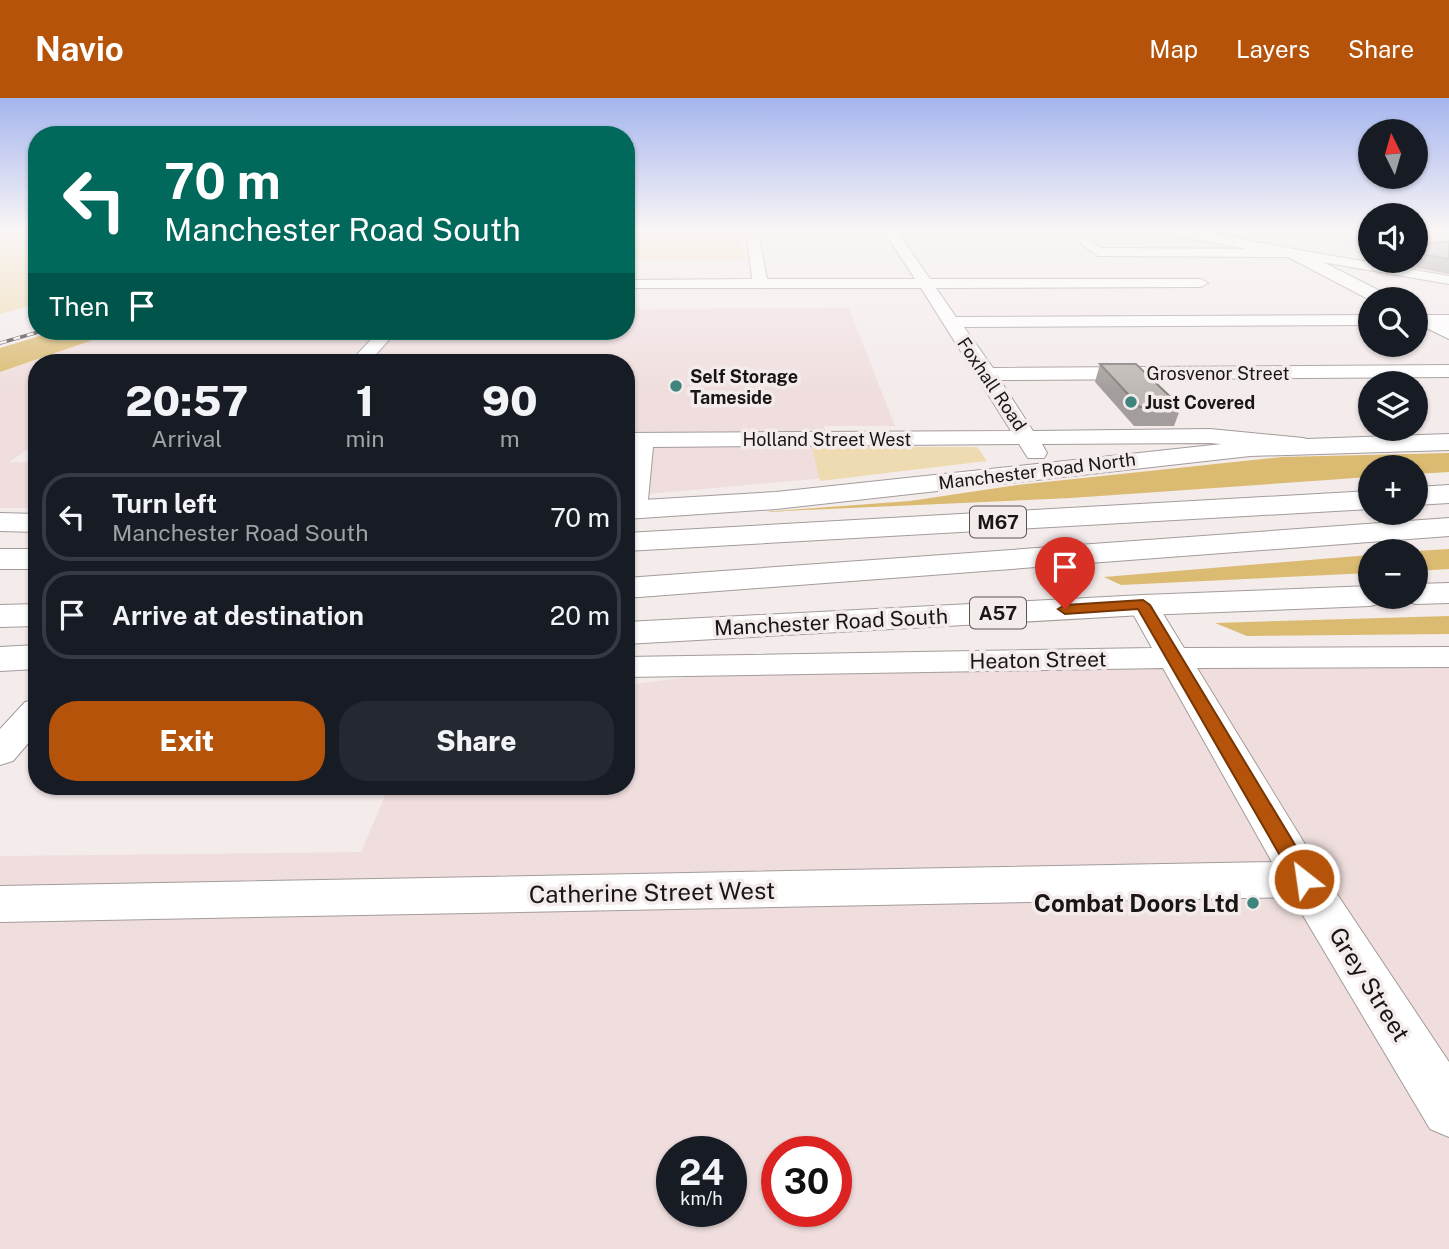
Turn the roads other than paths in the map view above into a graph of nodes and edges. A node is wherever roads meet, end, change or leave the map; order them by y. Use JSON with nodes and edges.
{"nodes":[{"id":1,"x":635,"y":284,"type":"edge"},
{"id":2,"x":664,"y":284,"type":"edge"},
{"id":3,"x":927,"y":284,"type":"edge"},
{"id":4,"x":1428,"y":319,"type":"edge"},
{"id":5,"x":1358,"y":320,"type":"edge"},
{"id":6,"x":1449,"y":320,"type":"edge"},
{"id":7,"x":950,"y":322,"type":"junction"},
{"id":8,"x":1428,"y":324,"type":"edge"},
{"id":9,"x":1449,"y":333,"type":"edge"},
{"id":10,"x":379,"y":340,"type":"edge"},
{"id":11,"x":366,"y":354,"type":"edge"},
{"id":12,"x":1449,"y":371,"type":"edge"},
{"id":13,"x":987,"y":374,"type":"junction"},
{"id":14,"x":1028,"y":439,"type":"junction"},
{"id":15,"x":635,"y":440,"type":"edge"},
{"id":16,"x":1449,"y":442,"type":"edge"},
{"id":17,"x":1303,"y":445,"type":"junction"},
{"id":18,"x":1044,"y":470,"type":"junction"},
{"id":19,"x":1449,"y":494,"type":"edge"},
{"id":20,"x":1428,"y":495,"type":"edge"},
{"id":21,"x":1358,"y":501,"type":"edge"},
{"id":22,"x":635,"y":510,"type":"edge"},
{"id":23,"x":0,"y":522,"type":"edge"},
{"id":24,"x":28,"y":523,"type":"edge"},
{"id":25,"x":1449,"y":527,"type":"edge"},
{"id":26,"x":635,"y":541,"type":"edge"},
{"id":27,"x":0,"y":559,"type":"edge"},
{"id":28,"x":28,"y":559,"type":"edge"},
{"id":29,"x":635,"y":587,"type":"edge"},
{"id":30,"x":1449,"y":593,"type":"edge"},
{"id":31,"x":1428,"y":594,"type":"edge"},
{"id":32,"x":1358,"y":596,"type":"edge"},
{"id":33,"x":1143,"y":605,"type":"junction"},
{"id":34,"x":28,"y":615,"type":"edge"},
{"id":35,"x":0,"y":617,"type":"edge"},
{"id":36,"x":635,"y":633,"type":"edge"},
{"id":37,"x":28,"y":657,"type":"edge"},
{"id":38,"x":1449,"y":657,"type":"edge"},
{"id":39,"x":1175,"y":658,"type":"junction"},
{"id":40,"x":0,"y":659,"type":"edge"},
{"id":41,"x":635,"y":667,"type":"edge"},
{"id":42,"x":28,"y":719,"type":"edge"},
{"id":43,"x":0,"y":752,"type":"edge"},
{"id":44,"x":1304,"y":879,"type":"junction"},
{"id":45,"x":0,"y":904,"type":"edge"},
{"id":46,"x":1449,"y":1110,"type":"edge"}],
"edges":[{"from":1,"to":2,"type":"street"},
{"from":3,"to":7,"type":"street","name":"Foxhall Road"},
{"from":4,"to":6,"type":"street"},
{"from":5,"to":7,"type":"street"},
{"from":7,"to":13,"type":"street","name":"Foxhall Road"},
{"from":8,"to":9,"type":"main road"},
{"from":10,"to":11,"type":"street"},
{"from":12,"to":13,"type":"street","name":"Grosvenor Street"},
{"from":13,"to":14,"type":"street","name":"Foxhall Road"},
{"from":14,"to":15,"type":"street","name":"Holland Street West"},
{"from":14,"to":17,"type":"street","name":"Holland Street West"},
{"from":14,"to":18,"type":"street","name":"Foxhall Road"},
{"from":16,"to":17,"type":"main road","name":"Manchester Road North"},
{"from":17,"to":18,"type":"main road","name":"Manchester Road North"},
{"from":18,"to":22,"type":"main road","name":"Manchester Road North"},
{"from":19,"to":20,"type":"main road"},
{"from":21,"to":26,"type":"main road","number":"M67"},
{"from":23,"to":24,"type":"main road"},
{"from":25,"to":29,"type":"main road","number":"M67"},
{"from":27,"to":28,"type":"main road"},
{"from":30,"to":31,"type":"main road"},
{"from":32,"to":33,"type":"main road","name":"Manchester Road South","number":"A57"},
{"from":33,"to":36,"type":"main road","name":"Manchester Road South","number":"A57"},
{"from":33,"to":39,"type":"street","name":"Grey Street"},
{"from":34,"to":35,"type":"main road"},
{"from":37,"to":40,"type":"main road"},
{"from":38,"to":39,"type":"street","name":"Heaton Street"},
{"from":39,"to":41,"type":"street","name":"Heaton Street"},
{"from":39,"to":44,"type":"street","name":"Grey Street"},
{"from":42,"to":43,"type":"street"},
{"from":44,"to":45,"type":"street","name":"Catherine Street West"},
{"from":44,"to":46,"type":"street","name":"Grey Street"}]}
